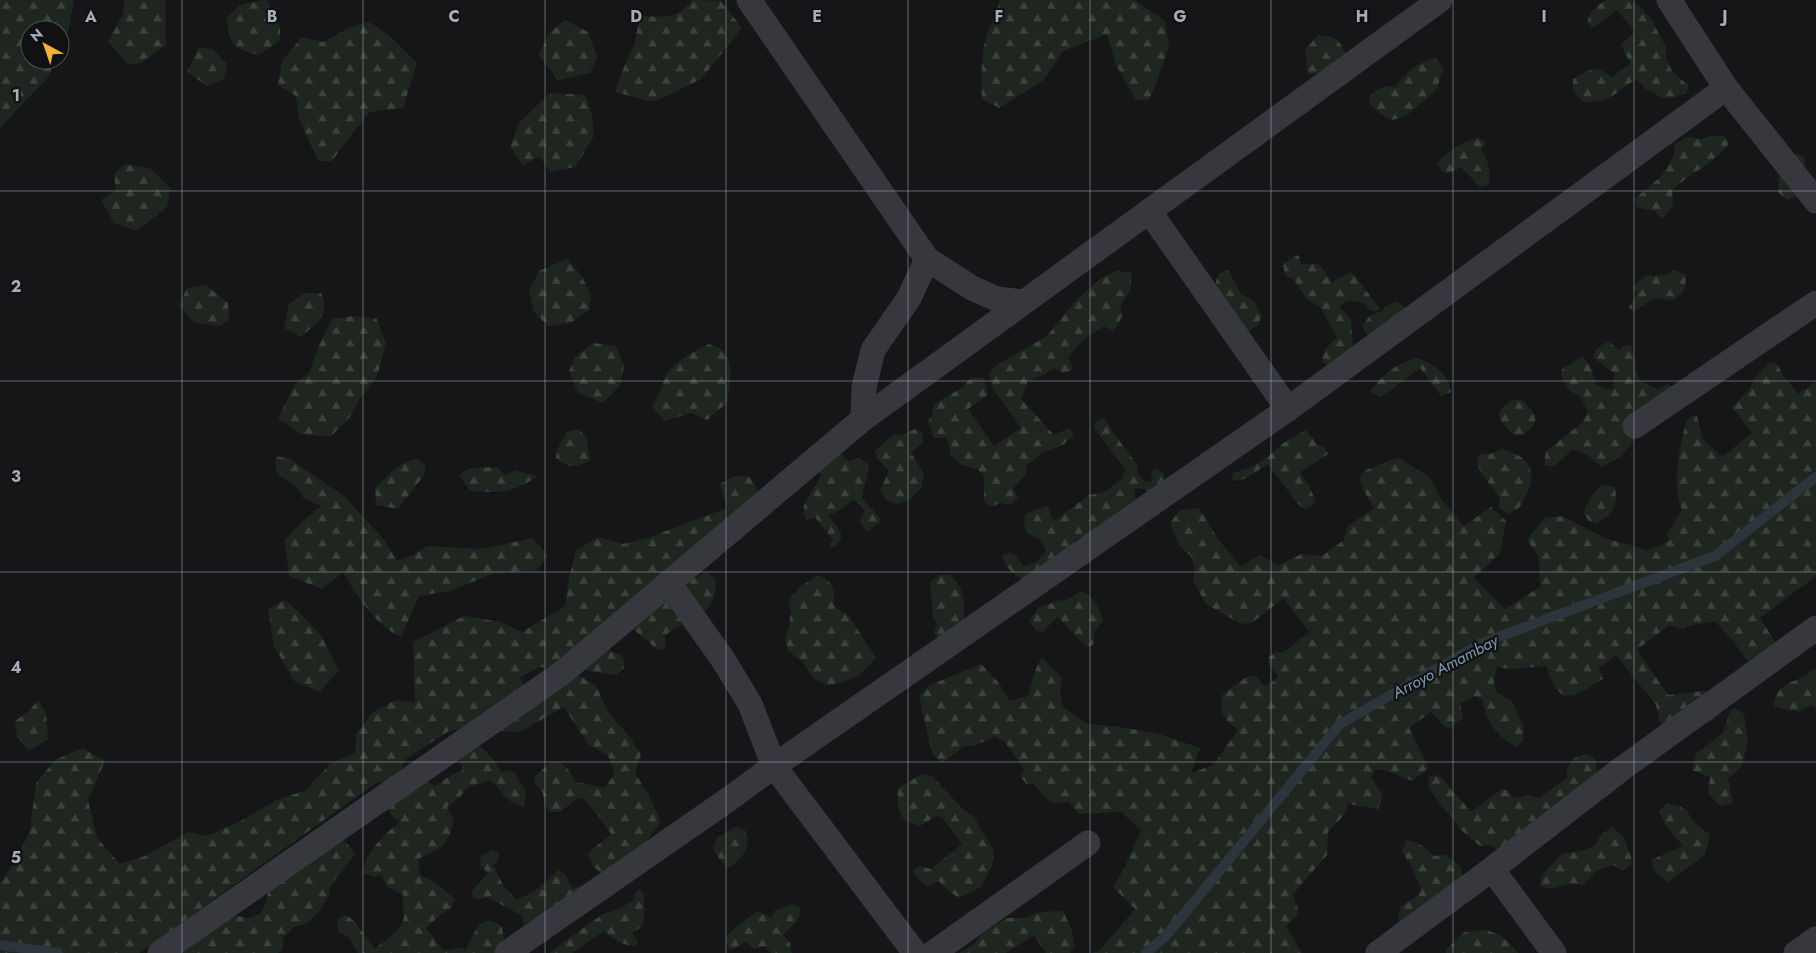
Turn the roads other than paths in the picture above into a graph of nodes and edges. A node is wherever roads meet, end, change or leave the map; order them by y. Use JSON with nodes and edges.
{"nodes":[{"id":1,"x":749,"y":0,"type":"edge"},
{"id":2,"x":1440,"y":0,"type":"edge"},
{"id":3,"x":1669,"y":0,"type":"edge"},
{"id":4,"x":1726,"y":88,"type":"junction"},
{"id":5,"x":1816,"y":201,"type":"edge"},
{"id":6,"x":1149,"y":211,"type":"junction"},
{"id":7,"x":927,"y":259,"type":"junction"},
{"id":8,"x":1023,"y":302,"type":"junction"},
{"id":9,"x":1816,"y":303,"type":"edge"},
{"id":10,"x":1288,"y":409,"type":"junction"},
{"id":11,"x":863,"y":419,"type":"junction"},
{"id":12,"x":1635,"y":426,"type":"dead end"},
{"id":13,"x":669,"y":583,"type":"junction"},
{"id":14,"x":1816,"y":628,"type":"edge"},
{"id":15,"x":774,"y":766,"type":"junction"},
{"id":16,"x":1088,"y":843,"type":"dead end"},
{"id":17,"x":1492,"y":869,"type":"junction"},
{"id":18,"x":1816,"y":939,"type":"edge"},
{"id":19,"x":163,"y":951,"type":"edge"},
{"id":20,"x":507,"y":953,"type":"edge"},
{"id":21,"x":915,"y":953,"type":"edge"},
{"id":22,"x":933,"y":953,"type":"edge"},
{"id":23,"x":1378,"y":953,"type":"edge"},
{"id":24,"x":1554,"y":953,"type":"edge"},
{"id":25,"x":1796,"y":953,"type":"edge"}],
"edges":[{"from":1,"to":7,"type":"street"},
{"from":2,"to":6,"type":"street"},
{"from":3,"to":4,"type":"street"},
{"from":4,"to":5,"type":"street"},
{"from":4,"to":10,"type":"street"},
{"from":6,"to":8,"type":"street"},
{"from":6,"to":10,"type":"street"},
{"from":7,"to":8,"type":"street"},
{"from":7,"to":11,"type":"street"},
{"from":8,"to":11,"type":"street"},
{"from":9,"to":12,"type":"street"},
{"from":10,"to":15,"type":"street"},
{"from":11,"to":13,"type":"street"},
{"from":13,"to":15,"type":"street"},
{"from":13,"to":19,"type":"street"},
{"from":14,"to":17,"type":"street"},
{"from":15,"to":20,"type":"street"},
{"from":15,"to":21,"type":"street"},
{"from":16,"to":22,"type":"street"},
{"from":17,"to":23,"type":"street"},
{"from":17,"to":24,"type":"street"},
{"from":18,"to":25,"type":"street"}]}
